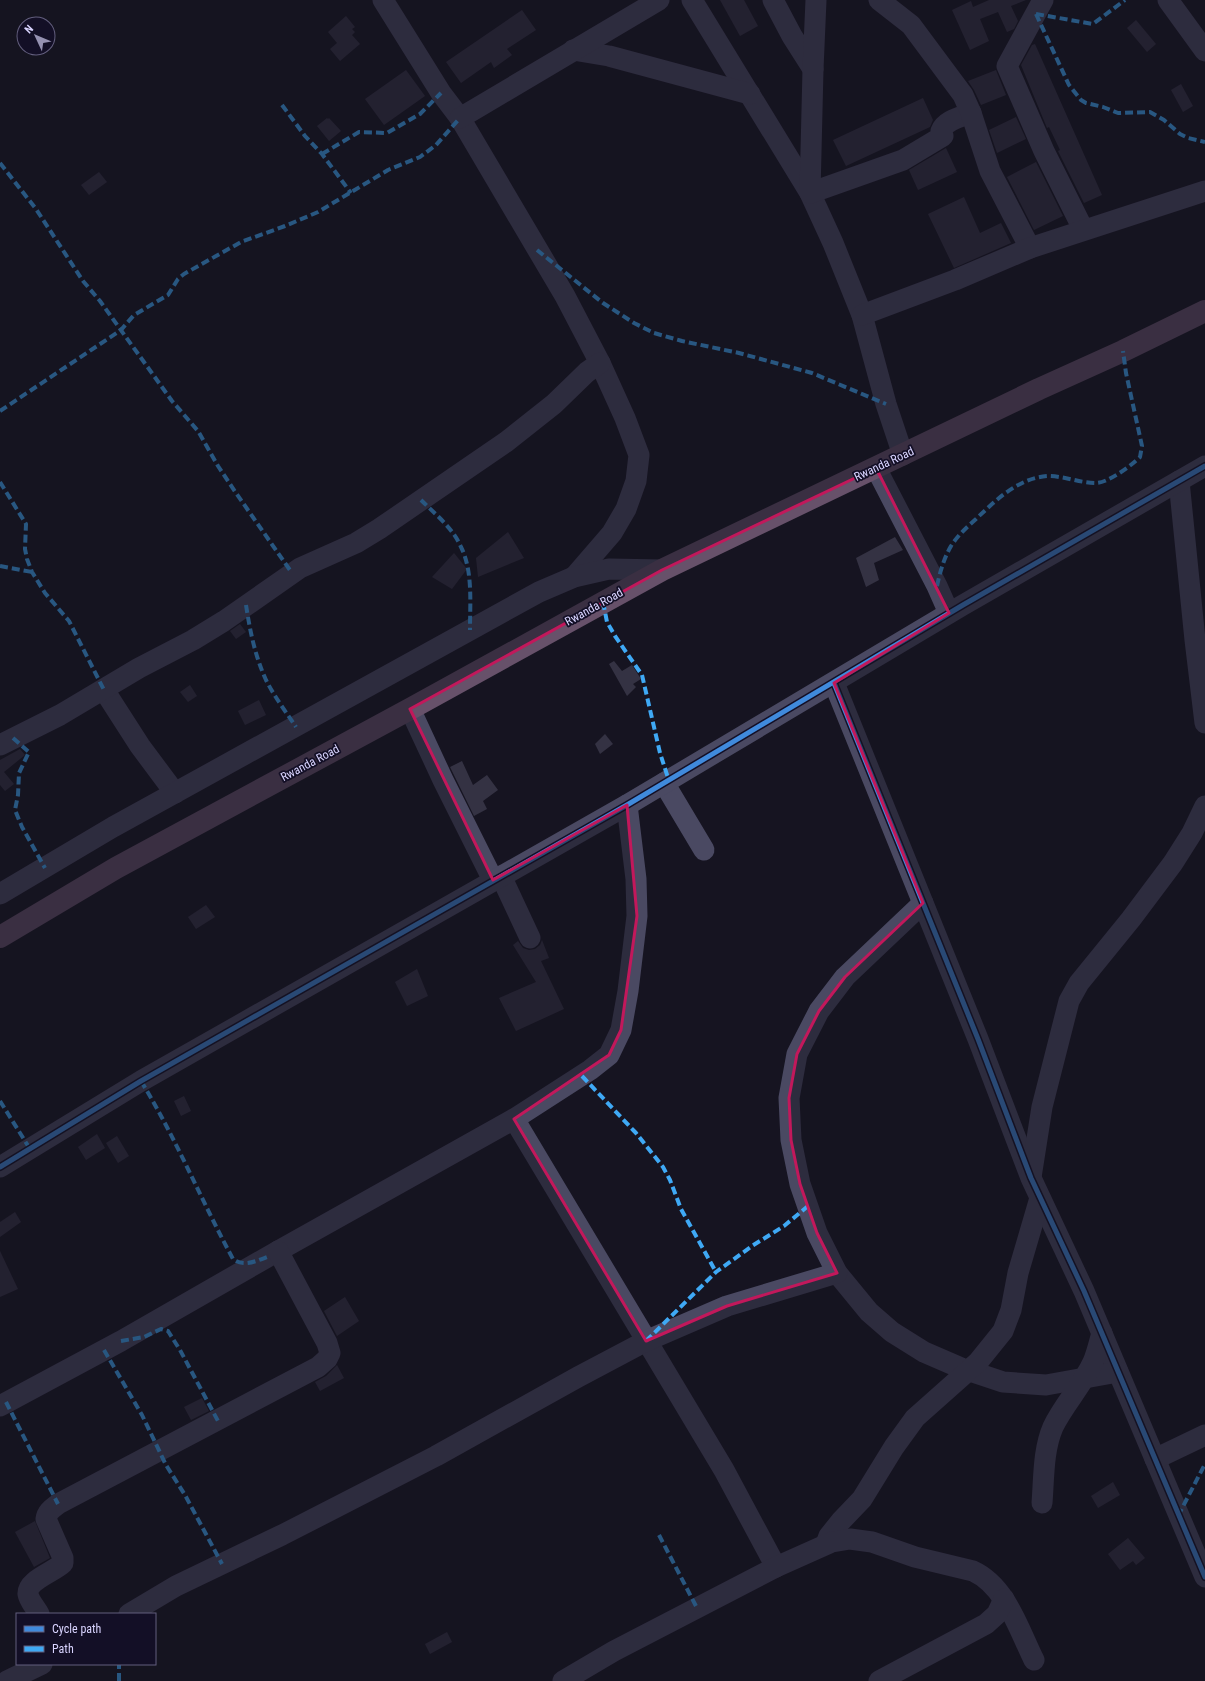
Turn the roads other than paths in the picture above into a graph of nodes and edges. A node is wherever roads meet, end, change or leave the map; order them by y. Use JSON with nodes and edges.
{"nodes":[{"id":1,"x":383,"y":0,"type":"edge"},
{"id":2,"x":659,"y":0,"type":"edge"},
{"id":3,"x":692,"y":0,"type":"edge"},
{"id":4,"x":773,"y":0,"type":"edge"},
{"id":5,"x":816,"y":0,"type":"edge"},
{"id":6,"x":879,"y":0,"type":"edge"},
{"id":7,"x":1168,"y":0,"type":"edge"},
{"id":8,"x":1035,"y":5,"type":"edge"},
{"id":9,"x":573,"y":50,"type":"junction"},
{"id":10,"x":1205,"y":51,"type":"edge"},
{"id":11,"x":813,"y":69,"type":"junction"},
{"id":12,"x":750,"y":94,"type":"junction"},
{"id":13,"x":971,"y":113,"type":"junction"},
{"id":14,"x":460,"y":118,"type":"junction"},
{"id":15,"x":1205,"y":191,"type":"edge"},
{"id":16,"x":810,"y":193,"type":"junction"},
{"id":17,"x":1082,"y":230,"type":"junction"},
{"id":18,"x":1030,"y":248,"type":"junction"},
{"id":19,"x":1205,"y":311,"type":"edge"},
{"id":20,"x":862,"y":316,"type":"junction"},
{"id":21,"x":600,"y":363,"type":"junction"},
{"id":22,"x":903,"y":455,"type":"junction"},
{"id":23,"x":1205,"y":466,"type":"edge"},
{"id":24,"x":876,"y":468,"type":"junction"},
{"id":25,"x":1179,"y":481,"type":"junction"},
{"id":26,"x":662,"y":570,"type":"junction"},
{"id":27,"x":574,"y":577,"type":"junction"},
{"id":28,"x":949,"y":614,"type":"junction"},
{"id":29,"x":834,"y":682,"type":"junction"},
{"id":30,"x":104,"y":690,"type":"junction"},
{"id":31,"x":410,"y":709,"type":"junction"},
{"id":32,"x":1205,"y":723,"type":"edge"},
{"id":33,"x":0,"y":745,"type":"edge"},
{"id":34,"x":664,"y":783,"type":"junction"},
{"id":35,"x":175,"y":793,"type":"junction"},
{"id":36,"x":627,"y":805,"type":"junction"},
{"id":37,"x":1205,"y":806,"type":"edge"},
{"id":38,"x":704,"y":850,"type":"dead end"},
{"id":39,"x":497,"y":878,"type":"junction"},
{"id":40,"x":0,"y":894,"type":"edge"},
{"id":41,"x":923,"y":904,"type":"junction"},
{"id":42,"x":0,"y":937,"type":"edge"},
{"id":43,"x":530,"y":938,"type":"dead end"},
{"id":44,"x":514,"y":1119,"type":"junction"},
{"id":45,"x":0,"y":1167,"type":"edge"},
{"id":46,"x":1031,"y":1178,"type":"junction"},
{"id":47,"x":1040,"y":1198,"type":"junction"},
{"id":48,"x":278,"y":1251,"type":"junction"},
{"id":49,"x":837,"y":1272,"type":"junction"},
{"id":50,"x":1102,"y":1333,"type":"junction"},
{"id":51,"x":646,"y":1341,"type":"junction"},
{"id":52,"x":969,"y":1370,"type":"junction"},
{"id":53,"x":1118,"y":1372,"type":"junction"},
{"id":54,"x":1084,"y":1378,"type":"junction"},
{"id":55,"x":2,"y":1402,"type":"edge"},
{"id":56,"x":1205,"y":1435,"type":"edge"},
{"id":57,"x":1155,"y":1459,"type":"junction"},
{"id":58,"x":1042,"y":1502,"type":"dead end"},
{"id":59,"x":826,"y":1544,"type":"junction"},
{"id":60,"x":776,"y":1567,"type":"junction"},
{"id":61,"x":1205,"y":1577,"type":"edge"},
{"id":62,"x":1004,"y":1599,"type":"junction"},
{"id":63,"x":38,"y":1613,"type":"edge"},
{"id":64,"x":131,"y":1613,"type":"edge"},
{"id":65,"x":1034,"y":1660,"type":"dead end"},
{"id":66,"x":563,"y":1681,"type":"edge"},
{"id":67,"x":879,"y":1681,"type":"edge"}],
"edges":[{"from":1,"to":14,"type":"street"},
{"from":2,"to":9,"type":"street"},
{"from":3,"to":12,"type":"street"},
{"from":4,"to":11,"type":"street"},
{"from":5,"to":11,"type":"street"},
{"from":6,"to":13,"type":"street"},
{"from":7,"to":10,"type":"street"},
{"from":8,"to":17,"type":"street"},
{"from":9,"to":12,"type":"street"},
{"from":9,"to":14,"type":"street"},
{"from":11,"to":16,"type":"street"},
{"from":12,"to":16,"type":"street"},
{"from":13,"to":16,"type":"street"},
{"from":13,"to":18,"type":"street"},
{"from":14,"to":21,"type":"street"},
{"from":15,"to":17,"type":"street"},
{"from":16,"to":20,"type":"street"},
{"from":17,"to":18,"type":"street"},
{"from":18,"to":20,"type":"street"},
{"from":19,"to":22,"type":"highway","name":"Rwanda Road"},
{"from":20,"to":22,"type":"street"},
{"from":21,"to":27,"type":"street"},
{"from":21,"to":30,"type":"street"},
{"from":22,"to":24,"type":"highway","name":"Rwanda Road"},
{"from":23,"to":25,"type":"street"},
{"from":24,"to":26,"type":"highway","name":"Rwanda Road"},
{"from":24,"to":28,"type":"street"},
{"from":25,"to":28,"type":"street"},
{"from":25,"to":32,"type":"street"},
{"from":26,"to":27,"type":"street"},
{"from":26,"to":31,"type":"highway","name":"Rwanda Road"},
{"from":27,"to":35,"type":"street"},
{"from":28,"to":29,"type":"street"},
{"from":29,"to":34,"type":"street"},
{"from":29,"to":41,"type":"street"},
{"from":30,"to":33,"type":"street"},
{"from":30,"to":35,"type":"street"},
{"from":31,"to":39,"type":"street"},
{"from":31,"to":42,"type":"highway","name":"Rwanda Road"},
{"from":34,"to":36,"type":"street"},
{"from":34,"to":38,"type":"street"},
{"from":35,"to":40,"type":"street"},
{"from":36,"to":39,"type":"street"},
{"from":36,"to":44,"type":"street"},
{"from":37,"to":46,"type":"street"},
{"from":39,"to":43,"type":"street"},
{"from":39,"to":45,"type":"street"},
{"from":41,"to":46,"type":"street"},
{"from":41,"to":49,"type":"street"},
{"from":44,"to":48,"type":"street"},
{"from":44,"to":51,"type":"street"},
{"from":46,"to":47,"type":"street"},
{"from":47,"to":50,"type":"street"},
{"from":47,"to":52,"type":"street"},
{"from":48,"to":55,"type":"street"},
{"from":48,"to":63,"type":"street"},
{"from":49,"to":51,"type":"street"},
{"from":49,"to":52,"type":"street"},
{"from":50,"to":53,"type":"street"},
{"from":50,"to":54,"type":"street"},
{"from":51,"to":60,"type":"street"},
{"from":51,"to":64,"type":"street"},
{"from":52,"to":54,"type":"street"},
{"from":52,"to":59,"type":"street"},
{"from":53,"to":54,"type":"street"},
{"from":53,"to":57,"type":"street"},
{"from":54,"to":58,"type":"street"},
{"from":56,"to":57,"type":"street"},
{"from":57,"to":61,"type":"street"},
{"from":59,"to":60,"type":"street"},
{"from":59,"to":62,"type":"street"},
{"from":60,"to":66,"type":"street"},
{"from":62,"to":65,"type":"street"},
{"from":62,"to":67,"type":"street"}]}
